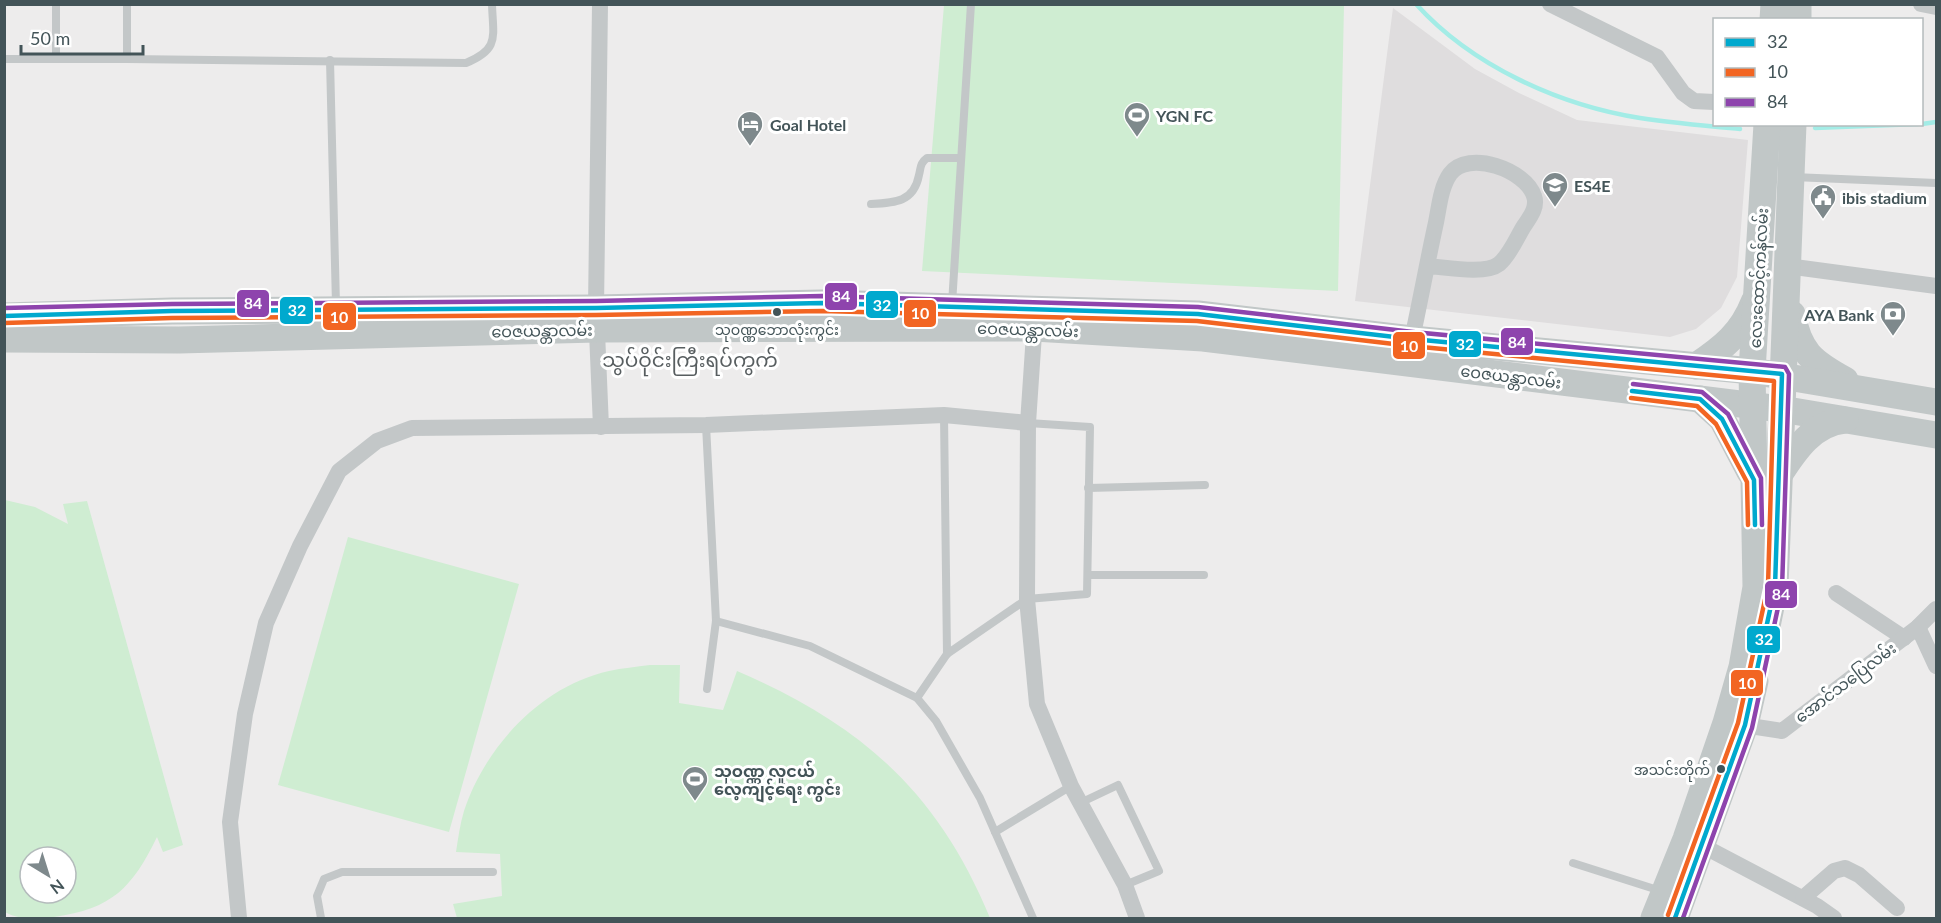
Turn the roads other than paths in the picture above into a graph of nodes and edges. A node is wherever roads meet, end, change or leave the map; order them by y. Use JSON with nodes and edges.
{"nodes":[{"id":1,"x":56,"y":4,"type":"edge"},
{"id":2,"x":127,"y":4,"type":"edge"},
{"id":3,"x":492,"y":4,"type":"edge"},
{"id":4,"x":600,"y":4,"type":"edge"},
{"id":5,"x":971,"y":4,"type":"edge"},
{"id":6,"x":1550,"y":4,"type":"edge"},
{"id":7,"x":1921,"y":4,"type":"edge"},
{"id":8,"x":1936,"y":7,"type":"edge"},
{"id":9,"x":4,"y":59,"type":"edge"},
{"id":10,"x":56,"y":59,"type":"junction"},
{"id":11,"x":127,"y":59,"type":"junction"},
{"id":12,"x":330,"y":60,"type":"junction"},
{"id":13,"x":1713,"y":102,"type":"edge"},
{"id":14,"x":1767,"y":126,"type":"edge"},
{"id":15,"x":1793,"y":126,"type":"edge"},
{"id":16,"x":961,"y":158,"type":"junction"},
{"id":17,"x":1791,"y":177,"type":"junction"},
{"id":18,"x":1936,"y":183,"type":"edge"},
{"id":19,"x":871,"y":204,"type":"dead end"},
{"id":20,"x":1427,"y":266,"type":"junction"},
{"id":21,"x":1786,"y":273,"type":"junction"},
{"id":22,"x":1936,"y":286,"type":"edge"},
{"id":23,"x":1758,"y":290,"type":"junction"},
{"id":24,"x":952,"y":308,"type":"junction"},
{"id":25,"x":336,"y":309,"type":"junction"},
{"id":26,"x":275,"y":310,"type":"junction"},
{"id":27,"x":4,"y":316,"type":"edge"},
{"id":28,"x":597,"y":319,"type":"junction"},
{"id":29,"x":1035,"y":319,"type":"junction"},
{"id":30,"x":335,"y":336,"type":"junction"},
{"id":31,"x":275,"y":337,"type":"junction"},
{"id":32,"x":4,"y":339,"type":"edge"},
{"id":33,"x":1412,"y":339,"type":"junction"},
{"id":34,"x":1696,"y":366,"type":"junction"},
{"id":35,"x":1752,"y":371,"type":"junction"},
{"id":36,"x":1782,"y":374,"type":"junction"},
{"id":37,"x":1859,"y":388,"type":"junction"},
{"id":38,"x":1701,"y":399,"type":"junction"},
{"id":39,"x":1936,"y":402,"type":"edge"},
{"id":40,"x":1753,"y":407,"type":"junction"},
{"id":41,"x":1781,"y":409,"type":"junction"},
{"id":42,"x":944,"y":415,"type":"junction"},
{"id":43,"x":1852,"y":419,"type":"junction"},
{"id":44,"x":1028,"y":423,"type":"junction"},
{"id":45,"x":706,"y":426,"type":"junction"},
{"id":46,"x":601,"y":427,"type":"junction"},
{"id":47,"x":1936,"y":435,"type":"edge"},
{"id":48,"x":1766,"y":478,"type":"junction"},
{"id":49,"x":1205,"y":484,"type":"dead end"},
{"id":50,"x":1088,"y":488,"type":"junction"},
{"id":51,"x":1088,"y":575,"type":"junction"},
{"id":52,"x":1204,"y":575,"type":"dead end"},
{"id":53,"x":1836,"y":593,"type":"dead end"},
{"id":54,"x":1027,"y":598,"type":"junction"},
{"id":55,"x":1936,"y":609,"type":"edge"},
{"id":56,"x":716,"y":621,"type":"junction"},
{"id":57,"x":1918,"y":627,"type":"junction"},
{"id":58,"x":1904,"y":638,"type":"junction"},
{"id":59,"x":947,"y":654,"type":"junction"},
{"id":60,"x":1936,"y":666,"type":"edge"},
{"id":61,"x":707,"y":689,"type":"dead end"},
{"id":62,"x":917,"y":698,"type":"junction"},
{"id":63,"x":1735,"y":724,"type":"junction"},
{"id":64,"x":1071,"y":786,"type":"junction"},
{"id":65,"x":1080,"y":803,"type":"junction"},
{"id":66,"x":995,"y":832,"type":"junction"},
{"id":67,"x":1703,"y":846,"type":"junction"},
{"id":68,"x":1573,"y":863,"type":"dead end"},
{"id":69,"x":493,"y":872,"type":"dead end"},
{"id":70,"x":1125,"y":885,"type":"junction"},
{"id":71,"x":1803,"y":898,"type":"junction"},
{"id":72,"x":1674,"y":902,"type":"edge"},
{"id":73,"x":1897,"y":908,"type":"dead end"},
{"id":74,"x":239,"y":918,"type":"edge"},
{"id":75,"x":321,"y":918,"type":"edge"},
{"id":76,"x":1033,"y":918,"type":"edge"},
{"id":77,"x":1137,"y":918,"type":"edge"},
{"id":78,"x":1654,"y":918,"type":"edge"},
{"id":79,"x":1834,"y":918,"type":"edge"}],
"edges":[{"from":1,"to":10,"type":"lane"},
{"from":2,"to":11,"type":"lane"},
{"from":3,"to":12,"type":"lane"},
{"from":4,"to":28,"type":"street"},
{"from":5,"to":16,"type":"lane"},
{"from":6,"to":13,"type":"street"},
{"from":7,"to":8,"type":"street"},
{"from":9,"to":10,"type":"lane"},
{"from":10,"to":11,"type":"lane"},
{"from":11,"to":12,"type":"lane"},
{"from":12,"to":25,"type":"lane"},
{"from":14,"to":23,"type":"main road","name":"လေးထောင့်ကန်လမ်း"},
{"from":15,"to":17,"type":"main road","name":"လေးထောင့်ကန်လမ်း"},
{"from":16,"to":19,"type":"lane"},
{"from":16,"to":24,"type":"lane"},
{"from":17,"to":18,"type":"lane"},
{"from":17,"to":21,"type":"main road","name":"လေးထောင့်ကန်လမ်း"},
{"from":20,"to":20,"type":"street"},
{"from":20,"to":33,"type":"street"},
{"from":21,"to":22,"type":"street"},
{"from":21,"to":36,"type":"main road","name":"လေးထောင့်ကန်လမ်း"},
{"from":21,"to":37,"type":"main road"},
{"from":23,"to":34,"type":"main road"},
{"from":23,"to":35,"type":"main road","name":"လေးထောင့်ကန်လမ်း"},
{"from":24,"to":28,"type":"main road","name":"ဝေဇယန္တာလမ်း"},
{"from":24,"to":29,"type":"main road","name":"ဝေဇယန္တာလမ်း"},
{"from":25,"to":26,"type":"main road","name":"ဝေဇယန္တာလမ်း"},
{"from":25,"to":28,"type":"main road","name":"ဝေဇယန္တာလမ်း"},
{"from":25,"to":30,"type":"lane"},
{"from":26,"to":27,"type":"main road","name":"ဝေဇယန္တာလမ်း"},
{"from":26,"to":31,"type":"main road"},
{"from":28,"to":29,"type":"main road","name":"ဝေဇယန္တာလမ်း"},
{"from":28,"to":30,"type":"main road","name":"ဝေဇယန္တာလမ်း"},
{"from":28,"to":46,"type":"street"},
{"from":29,"to":33,"type":"main road","name":"ဝေဇယန္တာလမ်း"},
{"from":29,"to":38,"type":"main road","name":"ဝေဇယန္တာလမ်း"},
{"from":29,"to":44,"type":"street"},
{"from":30,"to":31,"type":"main road","name":"ဝေဇယန္တာလမ်း"},
{"from":31,"to":32,"type":"main road","name":"ဝေဇယန္တာလမ်း"},
{"from":33,"to":34,"type":"main road","name":"ဝေဇယန္တာလမ်း"},
{"from":34,"to":35,"type":"main road","name":"ဝေဇယန္တာလမ်း"},
{"from":35,"to":36,"type":"main road","name":"ဝေဇယန္တာလမ်း"},
{"from":35,"to":40,"type":"main road","name":"လေးထောင့်ကန်လမ်း"},
{"from":36,"to":37,"type":"main road","name":"ဝေဇယန္တာလမ်း"},
{"from":36,"to":41,"type":"main road","name":"လေးထောင့်ကန်လမ်း"},
{"from":37,"to":39,"type":"main road","name":"ဝေဇယန္တာလမ်း"},
{"from":38,"to":40,"type":"main road","name":"ဝေဇယန္တာလမ်း"},
{"from":38,"to":48,"type":"main road"},
{"from":40,"to":41,"type":"main road","name":"ဝေဇယန္တာလမ်း"},
{"from":40,"to":48,"type":"main road","name":"လေးထောင့်ကန်လမ်း"},
{"from":41,"to":43,"type":"main road","name":"ဝေဇယန္တာလမ်း"},
{"from":41,"to":48,"type":"main road","name":"လေးထောင့်ကန်လမ်း"},
{"from":42,"to":44,"type":"street"},
{"from":42,"to":45,"type":"street"},
{"from":42,"to":59,"type":"lane"},
{"from":43,"to":47,"type":"main road","name":"ဝေဇယန္တာလမ်း"},
{"from":43,"to":48,"type":"main road"},
{"from":44,"to":50,"type":"lane"},
{"from":44,"to":54,"type":"street"},
{"from":45,"to":46,"type":"street"},
{"from":45,"to":56,"type":"lane"},
{"from":46,"to":74,"type":"street"},
{"from":48,"to":63,"type":"main road","name":"လေးထောင့်ကန်လမ်း"},
{"from":49,"to":50,"type":"lane"},
{"from":50,"to":51,"type":"lane"},
{"from":51,"to":52,"type":"lane"},
{"from":51,"to":54,"type":"lane"},
{"from":53,"to":58,"type":"street"},
{"from":54,"to":59,"type":"lane"},
{"from":54,"to":64,"type":"street"},
{"from":55,"to":57,"type":"street","name":"အောင်သပြေလမ်း"},
{"from":56,"to":61,"type":"lane"},
{"from":56,"to":62,"type":"lane"},
{"from":57,"to":58,"type":"street","name":"အောင်သပြေလမ်း"},
{"from":57,"to":60,"type":"street"},
{"from":58,"to":63,"type":"street","name":"အောင်သပြေလမ်း"},
{"from":59,"to":62,"type":"lane"},
{"from":62,"to":66,"type":"lane"},
{"from":63,"to":67,"type":"main road","name":"လေးထောင့်ကန်လမ်း"},
{"from":63,"to":72,"type":"main road","name":"လေးထောင့်ကန်လမ်း"},
{"from":64,"to":65,"type":"street"},
{"from":64,"to":66,"type":"lane"},
{"from":65,"to":70,"type":"street"},
{"from":65,"to":70,"type":"lane"},
{"from":66,"to":76,"type":"lane"},
{"from":67,"to":71,"type":"street"},
{"from":67,"to":72,"type":"main road","name":"လေးထောင့်ကန်လမ်း"},
{"from":68,"to":72,"type":"lane"},
{"from":69,"to":75,"type":"lane"},
{"from":70,"to":77,"type":"street"},
{"from":71,"to":73,"type":"street"},
{"from":71,"to":79,"type":"street"},
{"from":72,"to":78,"type":"main road","name":"လေးထောင့်ကန်လမ်း"}]}
